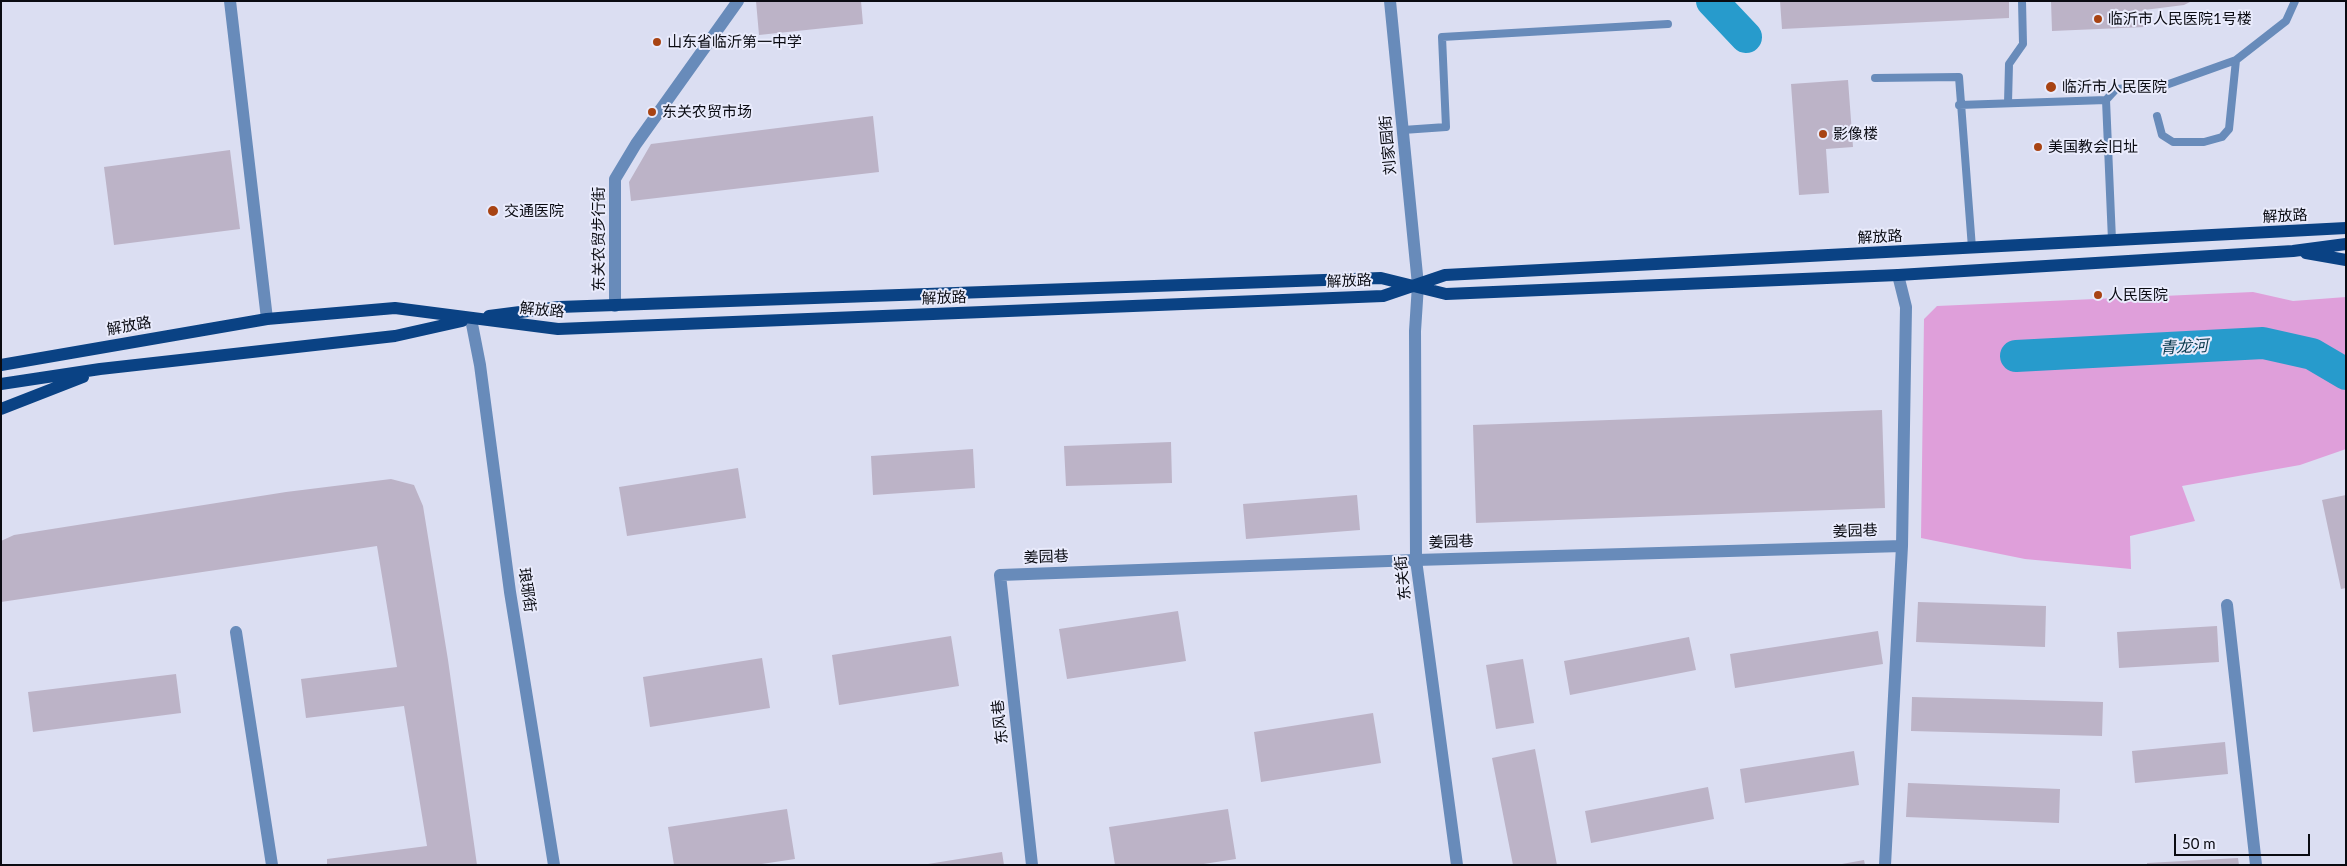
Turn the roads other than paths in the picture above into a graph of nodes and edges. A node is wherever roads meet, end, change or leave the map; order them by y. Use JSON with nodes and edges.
{"nodes":[{"id":1,"x":230,"y":1,"type":"edge"},
{"id":2,"x":738,"y":1,"type":"edge"},
{"id":3,"x":1390,"y":1,"type":"edge"},
{"id":4,"x":2022,"y":1,"type":"edge"},
{"id":5,"x":2295,"y":1,"type":"edge"},
{"id":6,"x":1668,"y":24,"type":"dead end"},
{"id":7,"x":2236,"y":60,"type":"junction"},
{"id":8,"x":1875,"y":78,"type":"dead end"},
{"id":9,"x":2106,"y":100,"type":"junction"},
{"id":10,"x":2008,"y":104,"type":"junction"},
{"id":11,"x":1959,"y":105,"type":"junction"},
{"id":12,"x":2157,"y":116,"type":"dead end"},
{"id":13,"x":1403,"y":130,"type":"junction"},
{"id":14,"x":2346,"y":221,"type":"edge"},
{"id":15,"x":2346,"y":228,"type":"edge"},
{"id":16,"x":2322,"y":230,"type":"junction"},
{"id":17,"x":2112,"y":240,"type":"junction"},
{"id":18,"x":2346,"y":244,"type":"edge"},
{"id":19,"x":1972,"y":248,"type":"junction"},
{"id":20,"x":2293,"y":251,"type":"junction"},
{"id":21,"x":2346,"y":260,"type":"edge"},
{"id":22,"x":1898,"y":275,"type":"junction"},
{"id":23,"x":1418,"y":285,"type":"junction"},
{"id":24,"x":616,"y":306,"type":"junction"},
{"id":25,"x":268,"y":319,"type":"junction"},
{"id":26,"x":471,"y":319,"type":"junction"},
{"id":27,"x":1,"y":359,"type":"edge"},
{"id":28,"x":32,"y":359,"type":"junction"},
{"id":29,"x":1,"y":365,"type":"edge"},
{"id":30,"x":100,"y":369,"type":"junction"},
{"id":31,"x":1,"y":384,"type":"edge"},
{"id":32,"x":1,"y":409,"type":"edge"},
{"id":33,"x":1902,"y":546,"type":"junction"},
{"id":34,"x":1416,"y":560,"type":"junction"},
{"id":35,"x":1000,"y":575,"type":"joint"},
{"id":36,"x":2227,"y":605,"type":"dead end"},
{"id":37,"x":236,"y":632,"type":"dead end"},
{"id":38,"x":272,"y":865,"type":"edge"},
{"id":39,"x":554,"y":865,"type":"edge"},
{"id":40,"x":1032,"y":865,"type":"edge"},
{"id":41,"x":1457,"y":865,"type":"edge"},
{"id":42,"x":1885,"y":865,"type":"edge"},
{"id":43,"x":2256,"y":865,"type":"edge"}],
"edges":[{"from":1,"to":25,"type":"street"},
{"from":2,"to":24,"type":"street","name":"东关农贸步行街"},
{"from":3,"to":13,"type":"street","name":"刘家园街"},
{"from":4,"to":10,"type":"lane"},
{"from":5,"to":7,"type":"lane"},
{"from":6,"to":13,"type":"lane"},
{"from":7,"to":9,"type":"lane"},
{"from":7,"to":12,"type":"lane"},
{"from":8,"to":11,"type":"lane"},
{"from":9,"to":10,"type":"lane"},
{"from":9,"to":17,"type":"lane"},
{"from":10,"to":11,"type":"lane"},
{"from":11,"to":19,"type":"lane"},
{"from":13,"to":23,"type":"street","name":"刘家园街"},
{"from":14,"to":16,"type":"main road"},
{"from":15,"to":16,"type":"main road","name":"解放路"},
{"from":16,"to":17,"type":"main road","name":"解放路"},
{"from":17,"to":19,"type":"main road","name":"解放路"},
{"from":18,"to":20,"type":"main road","name":"解放路"},
{"from":19,"to":23,"type":"main road","name":"解放路"},
{"from":20,"to":21,"type":"main road"},
{"from":20,"to":22,"type":"main road","name":"解放路"},
{"from":22,"to":23,"type":"main road","name":"解放路"},
{"from":22,"to":33,"type":"street"},
{"from":23,"to":24,"type":"main road","name":"解放路"},
{"from":23,"to":26,"type":"main road","name":"解放路"},
{"from":23,"to":34,"type":"street","name":"东关街"},
{"from":24,"to":26,"type":"main road","name":"解放路"},
{"from":25,"to":26,"type":"main road","name":"解放路"},
{"from":25,"to":28,"type":"main road","name":"解放路"},
{"from":26,"to":30,"type":"main road","name":"解放路"},
{"from":26,"to":39,"type":"street","name":"琅琊街"},
{"from":27,"to":28,"type":"main road"},
{"from":28,"to":29,"type":"main road","name":"解放路"},
{"from":30,"to":31,"type":"main road","name":"解放路"},
{"from":30,"to":32,"type":"main road"},
{"from":33,"to":34,"type":"street","name":"姜园巷"},
{"from":33,"to":42,"type":"street"},
{"from":34,"to":35,"type":"street","name":"姜园巷"},
{"from":34,"to":41,"type":"street","name":"东关街"},
{"from":35,"to":40,"type":"street","name":"东风巷"},
{"from":36,"to":43,"type":"street"},
{"from":37,"to":38,"type":"street"}]}
